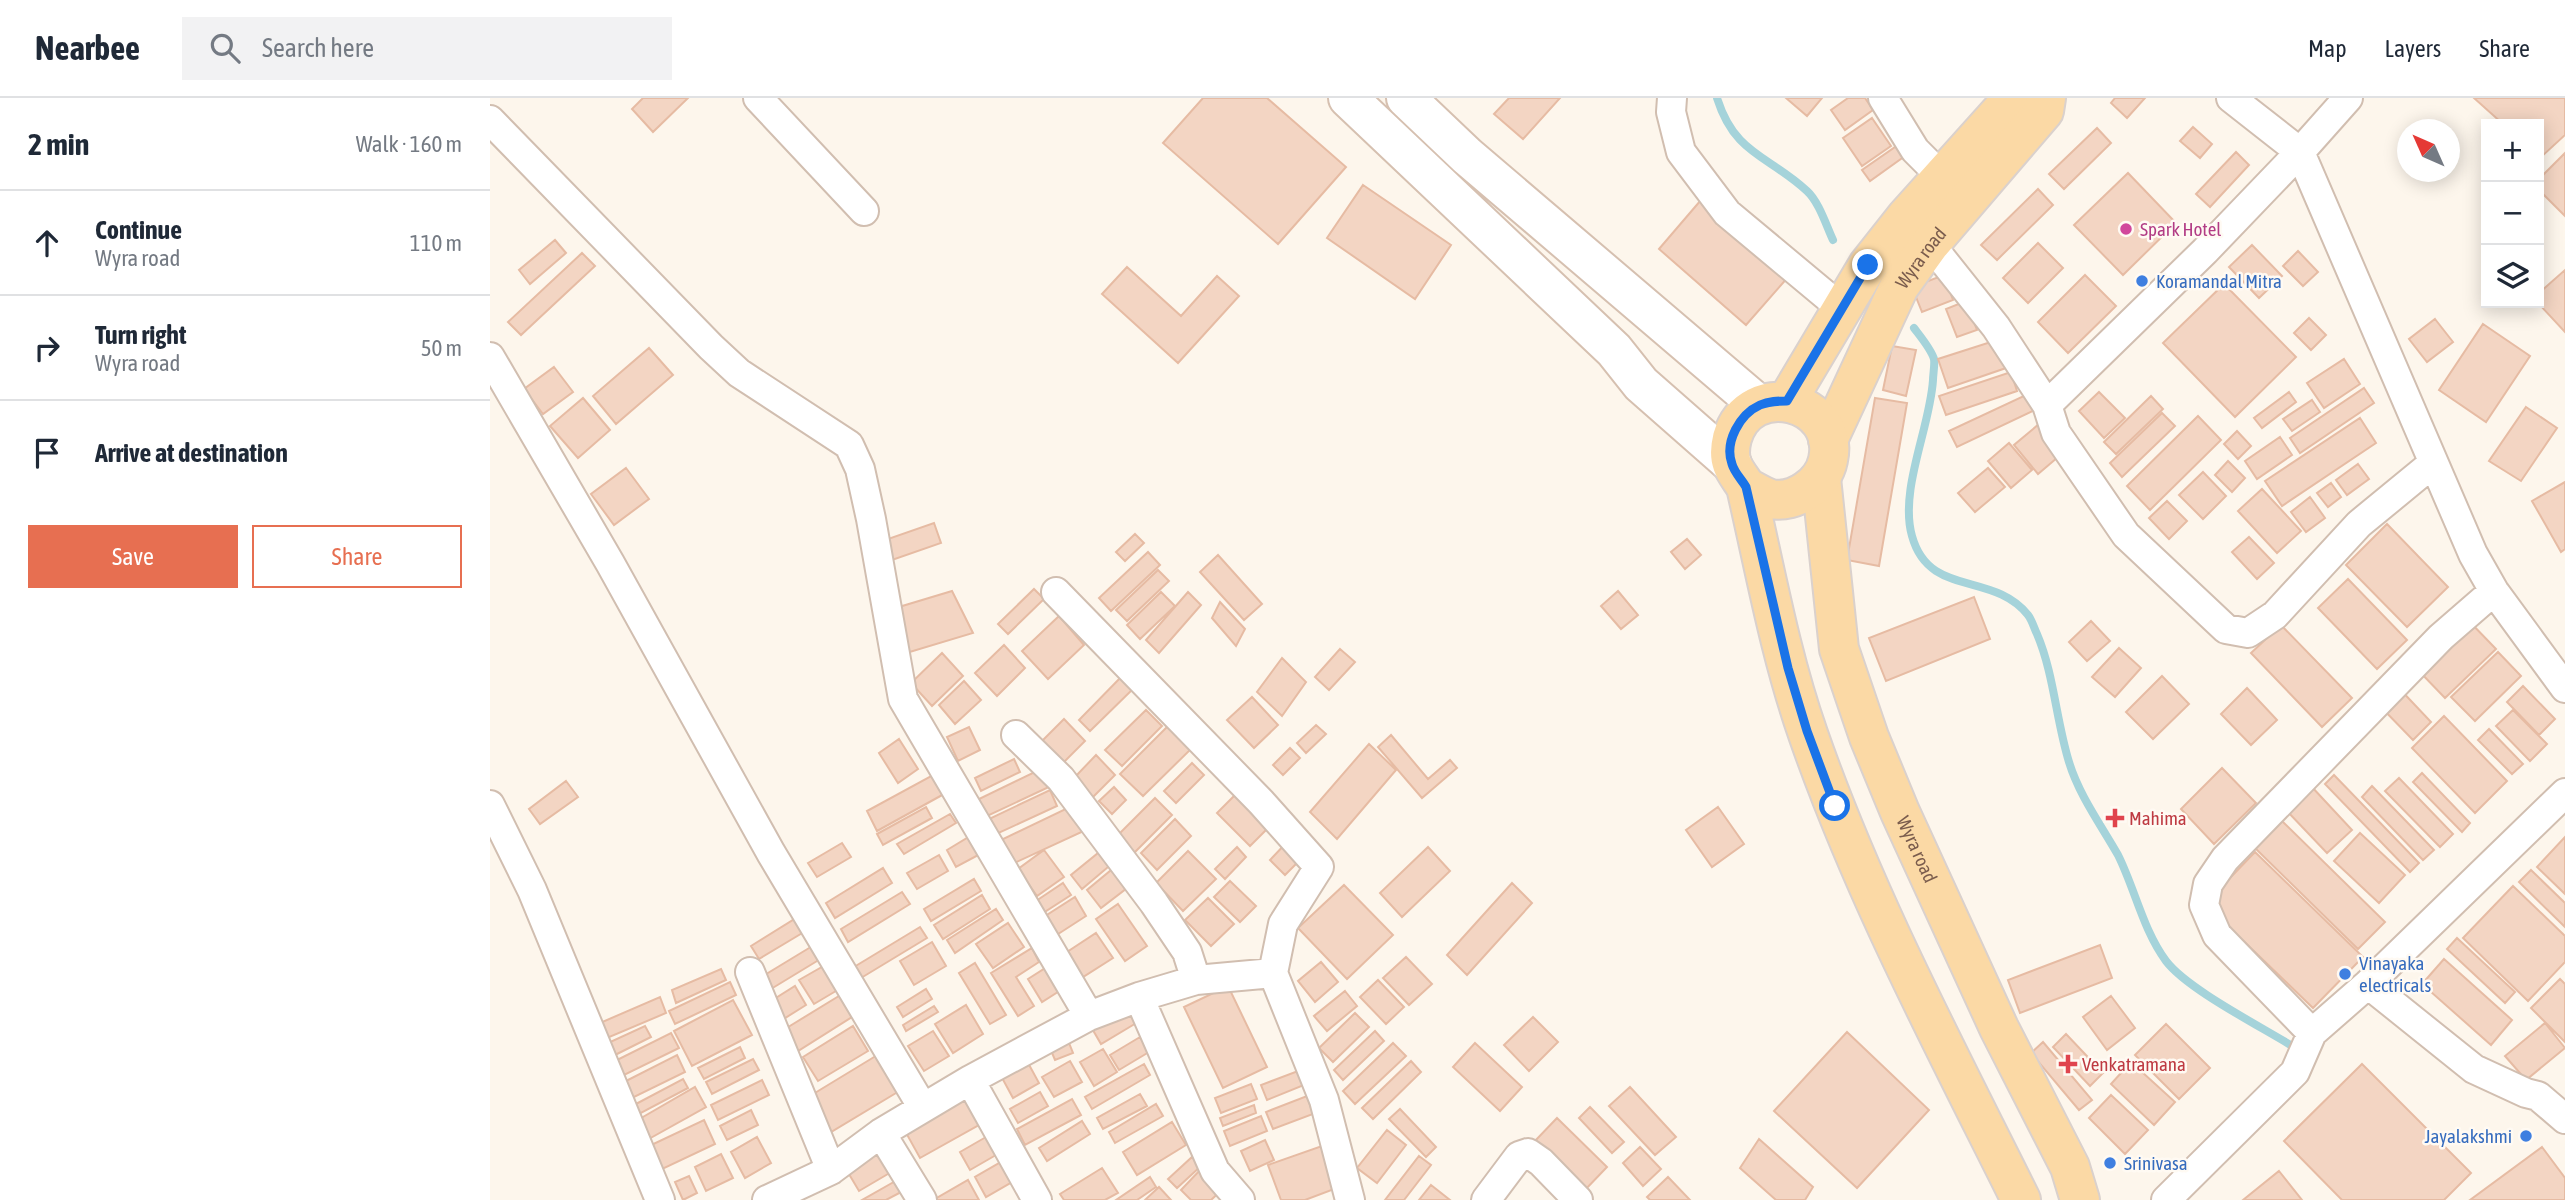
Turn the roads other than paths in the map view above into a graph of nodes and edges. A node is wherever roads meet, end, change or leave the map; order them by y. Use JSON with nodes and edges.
{"nodes":[{"id":1,"x":758,"y":98,"type":"edge"},
{"id":2,"x":1348,"y":98,"type":"edge"},
{"id":3,"x":1406,"y":98,"type":"edge"},
{"id":4,"x":1672,"y":98,"type":"edge"},
{"id":5,"x":1883,"y":98,"type":"edge"},
{"id":6,"x":2013,"y":98,"type":"edge"},
{"id":7,"x":2046,"y":98,"type":"edge"},
{"id":8,"x":2231,"y":98,"type":"edge"},
{"id":9,"x":2348,"y":98,"type":"edge"},
{"id":10,"x":490,"y":120,"type":"edge"},
{"id":11,"x":2300,"y":152,"type":"junction"},
{"id":12,"x":1942,"y":177,"type":"junction"},
{"id":13,"x":864,"y":211,"type":"dead end"},
{"id":14,"x":1930,"y":244,"type":"junction"},
{"id":15,"x":1841,"y":308,"type":"junction"},
{"id":16,"x":490,"y":357,"type":"edge"},
{"id":17,"x":1773,"y":403,"type":"junction"},
{"id":18,"x":2047,"y":405,"type":"junction"},
{"id":19,"x":1828,"y":440,"type":"junction"},
{"id":20,"x":2432,"y":464,"type":"junction"},
{"id":21,"x":1739,"y":476,"type":"junction"},
{"id":22,"x":1821,"y":478,"type":"junction"},
{"id":23,"x":2494,"y":591,"type":"junction"},
{"id":24,"x":1056,"y":592,"type":"dead end"},
{"id":25,"x":2565,"y":688,"type":"edge"},
{"id":26,"x":1016,"y":735,"type":"dead end"},
{"id":27,"x":2565,"y":793,"type":"edge"},
{"id":28,"x":490,"y":805,"type":"edge"},
{"id":29,"x":750,"y":972,"type":"dead end"},
{"id":30,"x":1273,"y":974,"type":"junction"},
{"id":31,"x":1196,"y":980,"type":"junction"},
{"id":32,"x":2368,"y":985,"type":"junction"},
{"id":33,"x":1139,"y":997,"type":"junction"},
{"id":34,"x":1089,"y":1016,"type":"junction"},
{"id":35,"x":2312,"y":1033,"type":"junction"},
{"id":36,"x":970,"y":1080,"type":"junction"},
{"id":37,"x":2552,"y":1093,"type":"edge"},
{"id":38,"x":923,"y":1108,"type":"junction"},
{"id":39,"x":2565,"y":1119,"type":"edge"},
{"id":40,"x":881,"y":1133,"type":"junction"},
{"id":41,"x":831,"y":1170,"type":"junction"},
{"id":42,"x":660,"y":1200,"type":"edge"},
{"id":43,"x":767,"y":1200,"type":"edge"},
{"id":44,"x":922,"y":1200,"type":"edge"},
{"id":45,"x":1037,"y":1200,"type":"edge"},
{"id":46,"x":1240,"y":1200,"type":"edge"},
{"id":47,"x":1350,"y":1200,"type":"edge"},
{"id":48,"x":1486,"y":1200,"type":"edge"},
{"id":49,"x":1578,"y":1200,"type":"edge"},
{"id":50,"x":2021,"y":1200,"type":"edge"},
{"id":51,"x":2080,"y":1200,"type":"edge"},
{"id":52,"x":2166,"y":1200,"type":"edge"}],
"edges":[{"from":1,"to":13,"type":"street"},
{"from":2,"to":21,"type":"street"},
{"from":3,"to":17,"type":"street"},
{"from":4,"to":15,"type":"street"},
{"from":5,"to":12,"type":"street"},
{"from":6,"to":12,"type":"main road","name":"Wyra road"},
{"from":7,"to":14,"type":"main road","name":"Wyra road"},
{"from":8,"to":11,"type":"street"},
{"from":9,"to":11,"type":"street"},
{"from":10,"to":34,"type":"street"},
{"from":11,"to":18,"type":"street"},
{"from":11,"to":20,"type":"street"},
{"from":12,"to":15,"type":"main road","name":"Wyra road"},
{"from":14,"to":18,"type":"street"},
{"from":14,"to":19,"type":"main road","name":"Wyra road"},
{"from":15,"to":17,"type":"main road","name":"Wyra road"},
{"from":16,"to":38,"type":"street"},
{"from":17,"to":19,"type":"main road"},
{"from":17,"to":21,"type":"main road","name":"Wyra road"},
{"from":18,"to":20,"type":"street"},
{"from":19,"to":22,"type":"main road","name":"Wyra road"},
{"from":20,"to":23,"type":"street"},
{"from":21,"to":22,"type":"main road"},
{"from":21,"to":50,"type":"main road","name":"Wyra road"},
{"from":22,"to":51,"type":"main road","name":"Wyra road"},
{"from":23,"to":25,"type":"street"},
{"from":23,"to":35,"type":"street"},
{"from":24,"to":30,"type":"street"},
{"from":26,"to":31,"type":"street"},
{"from":27,"to":32,"type":"street"},
{"from":28,"to":42,"type":"street"},
{"from":29,"to":41,"type":"street"},
{"from":30,"to":31,"type":"street"},
{"from":30,"to":47,"type":"street"},
{"from":31,"to":33,"type":"street"},
{"from":32,"to":35,"type":"street"},
{"from":32,"to":37,"type":"street"},
{"from":33,"to":34,"type":"street"},
{"from":33,"to":46,"type":"street"},
{"from":34,"to":36,"type":"street"},
{"from":35,"to":52,"type":"street"},
{"from":36,"to":38,"type":"street"},
{"from":36,"to":45,"type":"street"},
{"from":37,"to":39,"type":"street"},
{"from":38,"to":40,"type":"street"},
{"from":40,"to":41,"type":"street"},
{"from":40,"to":44,"type":"street"},
{"from":41,"to":43,"type":"street"},
{"from":48,"to":49,"type":"street"}]}
